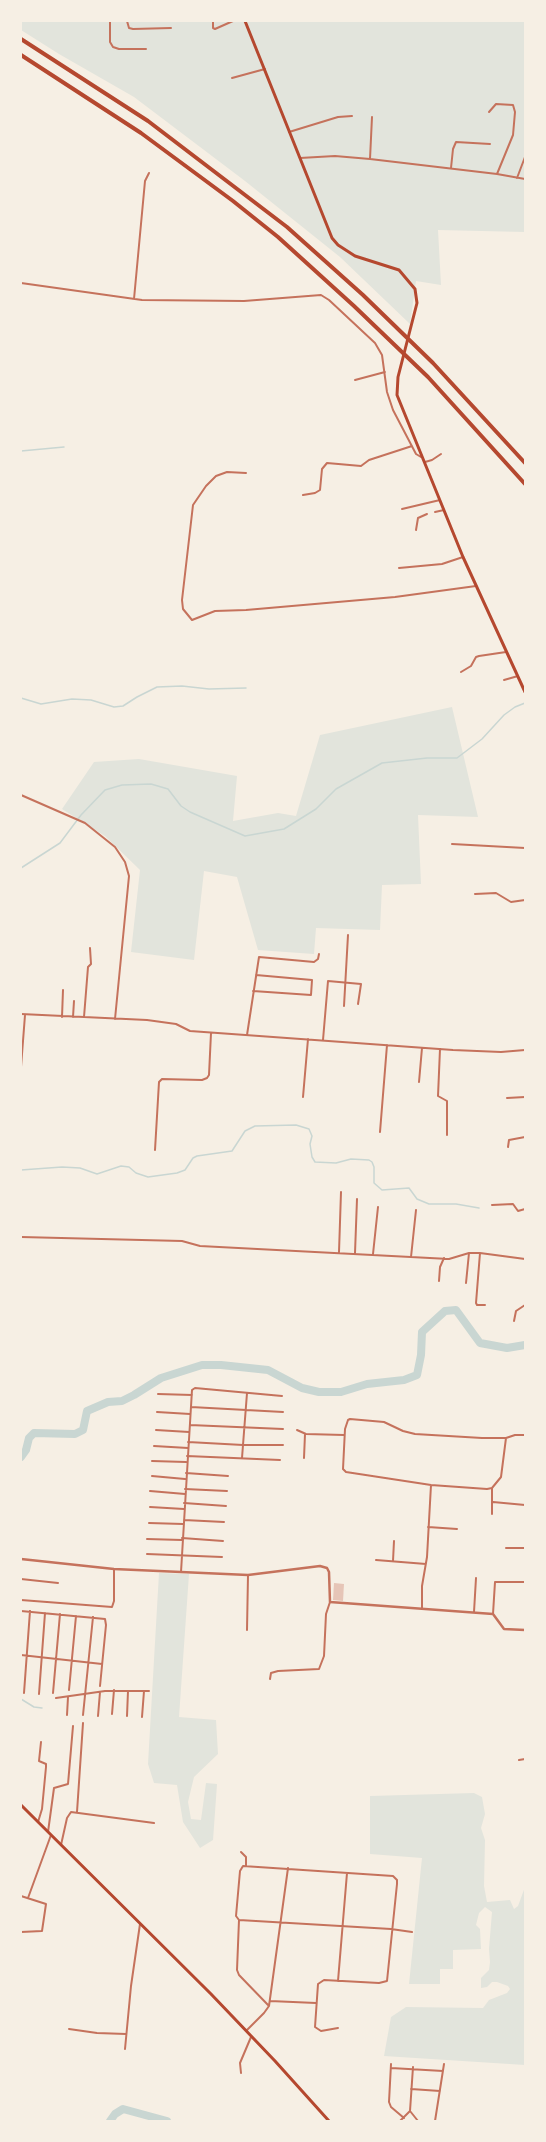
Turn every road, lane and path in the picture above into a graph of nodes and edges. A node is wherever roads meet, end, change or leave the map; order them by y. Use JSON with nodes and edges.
{"nodes":[{"id":1,"x":110,"y":21,"type":"edge"},
{"id":2,"x":127,"y":21,"type":"edge"},
{"id":3,"x":213,"y":21,"type":"edge"},
{"id":4,"x":233,"y":21,"type":"edge"},
{"id":5,"x":245,"y":21,"type":"edge"},
{"id":6,"x":171,"y":28,"type":"dead end"},
{"id":7,"x":21,"y":39,"type":"edge"},
{"id":8,"x":146,"y":49,"type":"dead end"},
{"id":9,"x":21,"y":54,"type":"edge"},
{"id":10,"x":265,"y":69,"type":"junction"},
{"id":11,"x":232,"y":78,"type":"dead end"},
{"id":12,"x":489,"y":112,"type":"dead end"},
{"id":13,"x":352,"y":116,"type":"dead end"},
{"id":14,"x":372,"y":117,"type":"dead end"},
{"id":15,"x":288,"y":133,"type":"junction"},
{"id":16,"x":490,"y":144,"type":"dead end"},
{"id":17,"x":525,"y":157,"type":"edge"},
{"id":18,"x":298,"y":158,"type":"junction"},
{"id":19,"x":370,"y":159,"type":"junction"},
{"id":20,"x":451,"y":168,"type":"junction"},
{"id":21,"x":149,"y":174,"type":"dead end"},
{"id":22,"x":497,"y":174,"type":"junction"},
{"id":23,"x":516,"y":178,"type":"junction"},
{"id":24,"x":525,"y":179,"type":"edge"},
{"id":25,"x":21,"y":283,"type":"edge"},
{"id":26,"x":134,"y":299,"type":"junction"},
{"id":27,"x":385,"y":372,"type":"junction"},
{"id":28,"x":355,"y":380,"type":"dead end"},
{"id":29,"x":412,"y":446,"type":"junction"},
{"id":30,"x":441,"y":454,"type":"dead end"},
{"id":31,"x":422,"y":457,"type":"junction"},
{"id":32,"x":425,"y":462,"type":"junction"},
{"id":33,"x":525,"y":463,"type":"edge"},
{"id":34,"x":246,"y":473,"type":"dead end"},
{"id":35,"x":525,"y":484,"type":"edge"},
{"id":36,"x":303,"y":495,"type":"dead end"},
{"id":37,"x":440,"y":500,"type":"junction"},
{"id":38,"x":402,"y":509,"type":"dead end"},
{"id":39,"x":444,"y":510,"type":"junction"},
{"id":40,"x":436,"y":512,"type":"dead end"},
{"id":41,"x":427,"y":514,"type":"dead end"},
{"id":42,"x":416,"y":530,"type":"dead end"},
{"id":43,"x":463,"y":557,"type":"junction"},
{"id":44,"x":399,"y":568,"type":"dead end"},
{"id":45,"x":477,"y":586,"type":"junction"},
{"id":46,"x":507,"y":652,"type":"junction"},
{"id":47,"x":461,"y":672,"type":"dead end"},
{"id":48,"x":518,"y":676,"type":"junction"},
{"id":49,"x":504,"y":680,"type":"dead end"},
{"id":50,"x":525,"y":692,"type":"edge"},
{"id":51,"x":21,"y":796,"type":"edge"},
{"id":52,"x":452,"y":844,"type":"dead end"},
{"id":53,"x":525,"y":848,"type":"edge"},
{"id":54,"x":475,"y":894,"type":"dead end"},
{"id":55,"x":525,"y":900,"type":"edge"},
{"id":56,"x":348,"y":935,"type":"dead end"},
{"id":57,"x":90,"y":948,"type":"dead end"},
{"id":58,"x":319,"y":954,"type":"dead end"},
{"id":59,"x":256,"y":975,"type":"junction"},
{"id":60,"x":346,"y":982,"type":"junction"},
{"id":61,"x":63,"y":990,"type":"dead end"},
{"id":62,"x":253,"y":991,"type":"junction"},
{"id":63,"x":74,"y":1001,"type":"dead end"},
{"id":64,"x":358,"y":1004,"type":"dead end"},
{"id":65,"x":344,"y":1006,"type":"dead end"},
{"id":66,"x":21,"y":1014,"type":"edge"},
{"id":67,"x":24,"y":1014,"type":"junction"},
{"id":68,"x":62,"y":1017,"type":"junction"},
{"id":69,"x":73,"y":1017,"type":"junction"},
{"id":70,"x":84,"y":1017,"type":"junction"},
{"id":71,"x":115,"y":1018,"type":"junction"},
{"id":72,"x":212,"y":1032,"type":"junction"},
{"id":73,"x":247,"y":1035,"type":"junction"},
{"id":74,"x":308,"y":1039,"type":"junction"},
{"id":75,"x":323,"y":1040,"type":"junction"},
{"id":76,"x":387,"y":1044,"type":"junction"},
{"id":77,"x":422,"y":1048,"type":"junction"},
{"id":78,"x":440,"y":1049,"type":"junction"},
{"id":79,"x":525,"y":1050,"type":"edge"},
{"id":80,"x":21,"y":1067,"type":"edge"},
{"id":81,"x":419,"y":1082,"type":"dead end"},
{"id":82,"x":304,"y":1097,"type":"dead end"},
{"id":83,"x":525,"y":1097,"type":"edge"},
{"id":84,"x":507,"y":1098,"type":"dead end"},
{"id":85,"x":380,"y":1132,"type":"dead end"},
{"id":86,"x":447,"y":1135,"type":"dead end"},
{"id":87,"x":525,"y":1137,"type":"edge"},
{"id":88,"x":508,"y":1147,"type":"dead end"},
{"id":89,"x":155,"y":1150,"type":"dead end"},
{"id":90,"x":341,"y":1192,"type":"dead end"},
{"id":91,"x":357,"y":1199,"type":"dead end"},
{"id":92,"x":492,"y":1205,"type":"dead end"},
{"id":93,"x":378,"y":1207,"type":"dead end"},
{"id":94,"x":525,"y":1209,"type":"edge"},
{"id":95,"x":416,"y":1210,"type":"dead end"},
{"id":96,"x":21,"y":1237,"type":"edge"},
{"id":97,"x":339,"y":1252,"type":"junction"},
{"id":98,"x":355,"y":1253,"type":"junction"},
{"id":99,"x":468,"y":1253,"type":"junction"},
{"id":100,"x":480,"y":1253,"type":"junction"},
{"id":101,"x":373,"y":1254,"type":"junction"},
{"id":102,"x":411,"y":1257,"type":"junction"},
{"id":103,"x":444,"y":1258,"type":"junction"},
{"id":104,"x":525,"y":1259,"type":"edge"},
{"id":105,"x":439,"y":1281,"type":"dead end"},
{"id":106,"x":466,"y":1283,"type":"dead end"},
{"id":107,"x":485,"y":1305,"type":"dead end"},
{"id":108,"x":525,"y":1305,"type":"edge"},
{"id":109,"x":514,"y":1321,"type":"dead end"},
{"id":110,"x":247,"y":1393,"type":"junction"},
{"id":111,"x":158,"y":1394,"type":"dead end"},
{"id":112,"x":192,"y":1395,"type":"junction"},
{"id":113,"x":282,"y":1396,"type":"dead end"},
{"id":114,"x":191,"y":1407,"type":"junction"},
{"id":115,"x":246,"y":1410,"type":"junction"},
{"id":116,"x":157,"y":1412,"type":"dead end"},
{"id":117,"x":283,"y":1412,"type":"dead end"},
{"id":118,"x":190,"y":1414,"type":"junction"},
{"id":119,"x":190,"y":1425,"type":"junction"},
{"id":120,"x":244,"y":1428,"type":"junction"},
{"id":121,"x":283,"y":1429,"type":"dead end"},
{"id":122,"x":156,"y":1430,"type":"dead end"},
{"id":123,"x":297,"y":1430,"type":"dead end"},
{"id":124,"x":189,"y":1432,"type":"junction"},
{"id":125,"x":305,"y":1434,"type":"junction"},
{"id":126,"x":344,"y":1435,"type":"junction"},
{"id":127,"x":525,"y":1435,"type":"edge"},
{"id":128,"x":506,"y":1438,"type":"junction"},
{"id":129,"x":188,"y":1442,"type":"junction"},
{"id":130,"x":243,"y":1445,"type":"junction"},
{"id":131,"x":283,"y":1445,"type":"dead end"},
{"id":132,"x":154,"y":1446,"type":"dead end"},
{"id":133,"x":188,"y":1448,"type":"junction"},
{"id":134,"x":187,"y":1456,"type":"junction"},
{"id":135,"x":242,"y":1458,"type":"junction"},
{"id":136,"x":304,"y":1458,"type":"dead end"},
{"id":137,"x":280,"y":1460,"type":"dead end"},
{"id":138,"x":152,"y":1461,"type":"dead end"},
{"id":139,"x":186,"y":1462,"type":"junction"},
{"id":140,"x":186,"y":1473,"type":"junction"},
{"id":141,"x":152,"y":1476,"type":"dead end"},
{"id":142,"x":228,"y":1476,"type":"dead end"},
{"id":143,"x":185,"y":1479,"type":"junction"},
{"id":144,"x":431,"y":1485,"type":"junction"},
{"id":145,"x":492,"y":1488,"type":"junction"},
{"id":146,"x":185,"y":1489,"type":"junction"},
{"id":147,"x":150,"y":1491,"type":"dead end"},
{"id":148,"x":227,"y":1491,"type":"dead end"},
{"id":149,"x":185,"y":1494,"type":"junction"},
{"id":150,"x":493,"y":1502,"type":"junction"},
{"id":151,"x":184,"y":1504,"type":"junction"},
{"id":152,"x":226,"y":1506,"type":"dead end"},
{"id":153,"x":525,"y":1506,"type":"edge"},
{"id":154,"x":150,"y":1507,"type":"dead end"},
{"id":155,"x":184,"y":1509,"type":"junction"},
{"id":156,"x":492,"y":1514,"type":"dead end"},
{"id":157,"x":183,"y":1520,"type":"junction"},
{"id":158,"x":224,"y":1522,"type":"dead end"},
{"id":159,"x":148,"y":1523,"type":"dead end"},
{"id":160,"x":183,"y":1524,"type":"junction"},
{"id":161,"x":428,"y":1527,"type":"junction"},
{"id":162,"x":456,"y":1529,"type":"dead end"},
{"id":163,"x":147,"y":1539,"type":"dead end"},
{"id":164,"x":182,"y":1539,"type":"junction"},
{"id":165,"x":223,"y":1541,"type":"dead end"},
{"id":166,"x":394,"y":1541,"type":"dead end"},
{"id":167,"x":506,"y":1548,"type":"dead end"},
{"id":168,"x":525,"y":1548,"type":"edge"},
{"id":169,"x":147,"y":1554,"type":"dead end"},
{"id":170,"x":181,"y":1555,"type":"junction"},
{"id":171,"x":222,"y":1557,"type":"dead end"},
{"id":172,"x":21,"y":1559,"type":"edge"},
{"id":173,"x":376,"y":1560,"type":"dead end"},
{"id":174,"x":393,"y":1561,"type":"junction"},
{"id":175,"x":426,"y":1564,"type":"junction"},
{"id":176,"x":114,"y":1569,"type":"junction"},
{"id":177,"x":180,"y":1572,"type":"junction"},
{"id":178,"x":248,"y":1575,"type":"junction"},
{"id":179,"x":476,"y":1578,"type":"dead end"},
{"id":180,"x":21,"y":1579,"type":"edge"},
{"id":181,"x":525,"y":1582,"type":"edge"},
{"id":182,"x":58,"y":1583,"type":"dead end"},
{"id":183,"x":21,"y":1600,"type":"edge"},
{"id":184,"x":330,"y":1602,"type":"junction"},
{"id":185,"x":422,"y":1609,"type":"junction"},
{"id":186,"x":21,"y":1611,"type":"edge"},
{"id":187,"x":30,"y":1611,"type":"junction"},
{"id":188,"x":474,"y":1612,"type":"junction"},
{"id":189,"x":46,"y":1613,"type":"junction"},
{"id":190,"x":60,"y":1614,"type":"junction"},
{"id":191,"x":493,"y":1614,"type":"junction"},
{"id":192,"x":76,"y":1616,"type":"junction"},
{"id":193,"x":92,"y":1617,"type":"junction"},
{"id":194,"x":247,"y":1630,"type":"dead end"},
{"id":195,"x":525,"y":1630,"type":"edge"},
{"id":196,"x":21,"y":1655,"type":"edge"},
{"id":197,"x":27,"y":1656,"type":"junction"},
{"id":198,"x":42,"y":1657,"type":"junction"},
{"id":199,"x":57,"y":1658,"type":"junction"},
{"id":200,"x":72,"y":1660,"type":"junction"},
{"id":201,"x":87,"y":1662,"type":"junction"},
{"id":202,"x":102,"y":1664,"type":"junction"},
{"id":203,"x":270,"y":1679,"type":"dead end"},
{"id":204,"x":100,"y":1686,"type":"dead end"},
{"id":205,"x":69,"y":1690,"type":"dead end"},
{"id":206,"x":114,"y":1690,"type":"junction"},
{"id":207,"x":128,"y":1691,"type":"junction"},
{"id":208,"x":144,"y":1691,"type":"junction"},
{"id":209,"x":149,"y":1691,"type":"dead end"},
{"id":210,"x":100,"y":1692,"type":"junction"},
{"id":211,"x":24,"y":1693,"type":"dead end"},
{"id":212,"x":53,"y":1693,"type":"dead end"},
{"id":213,"x":39,"y":1694,"type":"dead end"},
{"id":214,"x":85,"y":1694,"type":"junction"},
{"id":215,"x":68,"y":1697,"type":"junction"},
{"id":216,"x":56,"y":1698,"type":"dead end"},
{"id":217,"x":112,"y":1714,"type":"dead end"},
{"id":218,"x":67,"y":1715,"type":"dead end"},
{"id":219,"x":83,"y":1715,"type":"dead end"},
{"id":220,"x":98,"y":1716,"type":"dead end"},
{"id":221,"x":127,"y":1716,"type":"dead end"},
{"id":222,"x":142,"y":1717,"type":"dead end"},
{"id":223,"x":83,"y":1723,"type":"dead end"},
{"id":224,"x":73,"y":1726,"type":"dead end"},
{"id":225,"x":41,"y":1742,"type":"dead end"},
{"id":226,"x":525,"y":1759,"type":"edge"},
{"id":227,"x":519,"y":1760,"type":"dead end"},
{"id":228,"x":21,"y":1804,"type":"edge"},
{"id":229,"x":76,"y":1812,"type":"junction"},
{"id":230,"x":38,"y":1822,"type":"junction"},
{"id":231,"x":154,"y":1823,"type":"dead end"},
{"id":232,"x":50,"y":1834,"type":"junction"},
{"id":233,"x":61,"y":1845,"type":"junction"},
{"id":234,"x":241,"y":1852,"type":"dead end"},
{"id":235,"x":246,"y":1865,"type":"junction"},
{"id":236,"x":288,"y":1868,"type":"junction"},
{"id":237,"x":348,"y":1873,"type":"junction"},
{"id":238,"x":21,"y":1896,"type":"edge"},
{"id":239,"x":28,"y":1898,"type":"junction"},
{"id":240,"x":239,"y":1920,"type":"junction"},
{"id":241,"x":141,"y":1923,"type":"junction"},
{"id":242,"x":281,"y":1923,"type":"junction"},
{"id":243,"x":343,"y":1926,"type":"junction"},
{"id":244,"x":391,"y":1929,"type":"junction"},
{"id":245,"x":21,"y":1932,"type":"edge"},
{"id":246,"x":412,"y":1932,"type":"dead end"},
{"id":247,"x":338,"y":1980,"type":"junction"},
{"id":248,"x":270,"y":2001,"type":"junction"},
{"id":249,"x":316,"y":2003,"type":"junction"},
{"id":250,"x":269,"y":2006,"type":"junction"},
{"id":251,"x":338,"y":2028,"type":"dead end"},
{"id":252,"x":69,"y":2029,"type":"dead end"},
{"id":253,"x":247,"y":2030,"type":"junction"},
{"id":254,"x":126,"y":2034,"type":"junction"},
{"id":255,"x":252,"y":2036,"type":"junction"},
{"id":256,"x":125,"y":2049,"type":"dead end"},
{"id":257,"x":391,"y":2064,"type":"dead end"},
{"id":258,"x":444,"y":2064,"type":"dead end"},
{"id":259,"x":391,"y":2068,"type":"junction"},
{"id":260,"x":413,"y":2068,"type":"junction"},
{"id":261,"x":443,"y":2071,"type":"junction"},
{"id":262,"x":241,"y":2073,"type":"dead end"},
{"id":263,"x":411,"y":2089,"type":"junction"},
{"id":264,"x":440,"y":2091,"type":"junction"},
{"id":265,"x":410,"y":2111,"type":"junction"},
{"id":266,"x":404,"y":2118,"type":"junction"},
{"id":267,"x":329,"y":2121,"type":"edge"},
{"id":268,"x":400,"y":2121,"type":"edge"},
{"id":269,"x":418,"y":2121,"type":"edge"},
{"id":270,"x":435,"y":2121,"type":"edge"}],
"edges":[{"from":1,"to":8,"type":"street"},
{"from":2,"to":6,"type":"street"},
{"from":3,"to":4,"type":"street"},
{"from":5,"to":10,"type":"main road"},
{"from":7,"to":33,"type":"highway"},
{"from":9,"to":35,"type":"highway"},
{"from":10,"to":11,"type":"street"},
{"from":10,"to":15,"type":"main road"},
{"from":12,"to":22,"type":"street"},
{"from":13,"to":15,"type":"street"},
{"from":14,"to":19,"type":"street"},
{"from":15,"to":18,"type":"main road"},
{"from":16,"to":20,"type":"street"},
{"from":17,"to":23,"type":"street"},
{"from":18,"to":19,"type":"street"},
{"from":18,"to":31,"type":"main road"},
{"from":19,"to":20,"type":"street"},
{"from":20,"to":22,"type":"street"},
{"from":21,"to":26,"type":"street"},
{"from":22,"to":23,"type":"street"},
{"from":23,"to":24,"type":"street"},
{"from":25,"to":26,"type":"street"},
{"from":26,"to":27,"type":"street"},
{"from":27,"to":28,"type":"street"},
{"from":27,"to":29,"type":"street"},
{"from":29,"to":31,"type":"street"},
{"from":29,"to":36,"type":"street"},
{"from":30,"to":32,"type":"street"},
{"from":31,"to":32,"type":"main road"},
{"from":32,"to":37,"type":"main road"},
{"from":34,"to":45,"type":"street"},
{"from":37,"to":38,"type":"street"},
{"from":37,"to":39,"type":"main road"},
{"from":39,"to":40,"type":"street"},
{"from":39,"to":43,"type":"main road"},
{"from":41,"to":42,"type":"street"},
{"from":43,"to":44,"type":"street"},
{"from":43,"to":45,"type":"main road"},
{"from":45,"to":46,"type":"main road"},
{"from":46,"to":47,"type":"street"},
{"from":46,"to":48,"type":"main road"},
{"from":48,"to":49,"type":"street"},
{"from":48,"to":50,"type":"main road"},
{"from":51,"to":71,"type":"street"},
{"from":52,"to":53,"type":"street"},
{"from":54,"to":55,"type":"street"},
{"from":56,"to":60,"type":"street"},
{"from":57,"to":70,"type":"street"},
{"from":58,"to":59,"type":"street"},
{"from":59,"to":62,"type":"street"},
{"from":59,"to":62,"type":"street"},
{"from":60,"to":64,"type":"street"},
{"from":60,"to":65,"type":"street"},
{"from":60,"to":75,"type":"street"},
{"from":61,"to":68,"type":"street"},
{"from":62,"to":73,"type":"street"},
{"from":63,"to":69,"type":"street"},
{"from":66,"to":67,"type":"street"},
{"from":67,"to":68,"type":"street"},
{"from":67,"to":80,"type":"street"},
{"from":68,"to":69,"type":"street"},
{"from":69,"to":70,"type":"street"},
{"from":70,"to":71,"type":"street"},
{"from":71,"to":72,"type":"street"},
{"from":72,"to":73,"type":"street"},
{"from":72,"to":89,"type":"street"},
{"from":73,"to":74,"type":"street"},
{"from":74,"to":75,"type":"street"},
{"from":74,"to":82,"type":"street"},
{"from":75,"to":76,"type":"street"},
{"from":76,"to":77,"type":"street"},
{"from":76,"to":85,"type":"street"},
{"from":77,"to":78,"type":"street"},
{"from":77,"to":81,"type":"street"},
{"from":78,"to":79,"type":"street"},
{"from":78,"to":86,"type":"street"},
{"from":83,"to":84,"type":"street"},
{"from":87,"to":88,"type":"street"},
{"from":90,"to":97,"type":"street"},
{"from":91,"to":98,"type":"street"},
{"from":92,"to":94,"type":"street"},
{"from":93,"to":101,"type":"street"},
{"from":95,"to":102,"type":"street"},
{"from":96,"to":97,"type":"street"},
{"from":97,"to":98,"type":"street"},
{"from":98,"to":101,"type":"street"},
{"from":99,"to":100,"type":"street"},
{"from":99,"to":103,"type":"street"},
{"from":99,"to":106,"type":"street"},
{"from":100,"to":104,"type":"street"},
{"from":100,"to":107,"type":"street"},
{"from":101,"to":102,"type":"street"},
{"from":102,"to":103,"type":"street"},
{"from":103,"to":105,"type":"street"},
{"from":108,"to":109,"type":"street"},
{"from":110,"to":112,"type":"street"},
{"from":110,"to":113,"type":"street"},
{"from":110,"to":115,"type":"street"},
{"from":111,"to":112,"type":"street"},
{"from":112,"to":114,"type":"street"},
{"from":114,"to":115,"type":"street"},
{"from":114,"to":118,"type":"street"},
{"from":115,"to":117,"type":"street"},
{"from":115,"to":120,"type":"street"},
{"from":116,"to":118,"type":"street"},
{"from":118,"to":119,"type":"street"},
{"from":119,"to":120,"type":"street"},
{"from":119,"to":124,"type":"street"},
{"from":120,"to":121,"type":"street"},
{"from":120,"to":130,"type":"street"},
{"from":122,"to":124,"type":"street"},
{"from":123,"to":125,"type":"street"},
{"from":124,"to":129,"type":"street"},
{"from":125,"to":126,"type":"street"},
{"from":125,"to":136,"type":"street"},
{"from":126,"to":128,"type":"street"},
{"from":126,"to":144,"type":"street"},
{"from":127,"to":128,"type":"street"},
{"from":128,"to":145,"type":"street"},
{"from":129,"to":130,"type":"street"},
{"from":129,"to":133,"type":"street"},
{"from":130,"to":131,"type":"street"},
{"from":130,"to":135,"type":"street"},
{"from":132,"to":133,"type":"street"},
{"from":133,"to":134,"type":"street"},
{"from":134,"to":135,"type":"street"},
{"from":134,"to":139,"type":"street"},
{"from":135,"to":137,"type":"street"},
{"from":138,"to":139,"type":"street"},
{"from":139,"to":140,"type":"street"},
{"from":140,"to":142,"type":"street"},
{"from":140,"to":143,"type":"street"},
{"from":141,"to":143,"type":"street"},
{"from":143,"to":146,"type":"street"},
{"from":144,"to":145,"type":"street"},
{"from":144,"to":161,"type":"street"},
{"from":145,"to":150,"type":"street"},
{"from":146,"to":148,"type":"street"},
{"from":146,"to":149,"type":"street"},
{"from":147,"to":149,"type":"street"},
{"from":149,"to":151,"type":"street"},
{"from":150,"to":153,"type":"street"},
{"from":150,"to":156,"type":"street"},
{"from":151,"to":152,"type":"street"},
{"from":151,"to":155,"type":"street"},
{"from":154,"to":155,"type":"street"},
{"from":155,"to":157,"type":"street"},
{"from":157,"to":158,"type":"street"},
{"from":157,"to":160,"type":"street"},
{"from":159,"to":160,"type":"street"},
{"from":160,"to":164,"type":"street"},
{"from":161,"to":162,"type":"street"},
{"from":161,"to":175,"type":"street"},
{"from":163,"to":164,"type":"street"},
{"from":164,"to":165,"type":"street"},
{"from":164,"to":170,"type":"street"},
{"from":166,"to":174,"type":"street"},
{"from":167,"to":168,"type":"street"},
{"from":169,"to":170,"type":"street"},
{"from":170,"to":171,"type":"street"},
{"from":170,"to":177,"type":"street"},
{"from":172,"to":176,"type":"street"},
{"from":173,"to":174,"type":"street"},
{"from":174,"to":175,"type":"street"},
{"from":175,"to":185,"type":"street"},
{"from":176,"to":177,"type":"street"},
{"from":176,"to":183,"type":"street"},
{"from":177,"to":178,"type":"street"},
{"from":178,"to":184,"type":"street"},
{"from":178,"to":194,"type":"street"},
{"from":179,"to":188,"type":"street"},
{"from":180,"to":182,"type":"street"},
{"from":181,"to":191,"type":"street"},
{"from":184,"to":185,"type":"street"},
{"from":184,"to":203,"type":"street"},
{"from":185,"to":188,"type":"street"},
{"from":186,"to":187,"type":"street"},
{"from":187,"to":189,"type":"street"},
{"from":187,"to":197,"type":"street"},
{"from":188,"to":191,"type":"street"},
{"from":189,"to":190,"type":"street"},
{"from":189,"to":198,"type":"street"},
{"from":190,"to":192,"type":"street"},
{"from":190,"to":199,"type":"street"},
{"from":191,"to":195,"type":"street"},
{"from":192,"to":193,"type":"street"},
{"from":192,"to":200,"type":"street"},
{"from":193,"to":201,"type":"street"},
{"from":193,"to":202,"type":"street"},
{"from":196,"to":197,"type":"street"},
{"from":197,"to":198,"type":"street"},
{"from":197,"to":211,"type":"street"},
{"from":198,"to":199,"type":"street"},
{"from":198,"to":213,"type":"street"},
{"from":199,"to":200,"type":"street"},
{"from":199,"to":212,"type":"street"},
{"from":200,"to":201,"type":"street"},
{"from":200,"to":205,"type":"street"},
{"from":201,"to":202,"type":"street"},
{"from":201,"to":214,"type":"street"},
{"from":202,"to":204,"type":"street"},
{"from":206,"to":207,"type":"street"},
{"from":206,"to":210,"type":"street"},
{"from":206,"to":217,"type":"street"},
{"from":207,"to":208,"type":"street"},
{"from":207,"to":221,"type":"street"},
{"from":208,"to":209,"type":"street"},
{"from":208,"to":222,"type":"street"},
{"from":210,"to":214,"type":"street"},
{"from":210,"to":220,"type":"street"},
{"from":214,"to":215,"type":"street"},
{"from":214,"to":219,"type":"street"},
{"from":215,"to":216,"type":"street"},
{"from":215,"to":218,"type":"street"},
{"from":223,"to":229,"type":"street"},
{"from":224,"to":232,"type":"street"},
{"from":225,"to":230,"type":"street"},
{"from":226,"to":227,"type":"street"},
{"from":228,"to":230,"type":"main road"},
{"from":229,"to":231,"type":"street"},
{"from":229,"to":233,"type":"street"},
{"from":230,"to":232,"type":"main road"},
{"from":232,"to":233,"type":"main road"},
{"from":232,"to":239,"type":"street"},
{"from":233,"to":241,"type":"main road"},
{"from":234,"to":235,"type":"street"},
{"from":235,"to":236,"type":"street"},
{"from":235,"to":240,"type":"street"},
{"from":236,"to":237,"type":"street"},
{"from":236,"to":242,"type":"street"},
{"from":237,"to":243,"type":"street"},
{"from":237,"to":244,"type":"street"},
{"from":238,"to":239,"type":"street"},
{"from":239,"to":245,"type":"street"},
{"from":240,"to":242,"type":"street"},
{"from":240,"to":250,"type":"street"},
{"from":241,"to":253,"type":"main road"},
{"from":241,"to":254,"type":"street"},
{"from":242,"to":243,"type":"street"},
{"from":242,"to":248,"type":"street"},
{"from":243,"to":244,"type":"street"},
{"from":243,"to":247,"type":"street"},
{"from":244,"to":246,"type":"street"},
{"from":244,"to":247,"type":"street"},
{"from":247,"to":249,"type":"street"},
{"from":248,"to":249,"type":"street"},
{"from":248,"to":250,"type":"street"},
{"from":249,"to":251,"type":"street"},
{"from":250,"to":253,"type":"street"},
{"from":252,"to":254,"type":"street"},
{"from":253,"to":255,"type":"main road"},
{"from":254,"to":256,"type":"street"},
{"from":255,"to":262,"type":"street"},
{"from":255,"to":267,"type":"main road"},
{"from":257,"to":259,"type":"street"},
{"from":258,"to":261,"type":"street"},
{"from":259,"to":260,"type":"street"},
{"from":259,"to":266,"type":"street"},
{"from":260,"to":261,"type":"street"},
{"from":260,"to":263,"type":"street"},
{"from":261,"to":264,"type":"street"},
{"from":263,"to":264,"type":"street"},
{"from":263,"to":265,"type":"street"},
{"from":264,"to":270,"type":"street"},
{"from":265,"to":266,"type":"street"},
{"from":265,"to":269,"type":"street"},
{"from":266,"to":268,"type":"street"}]}
